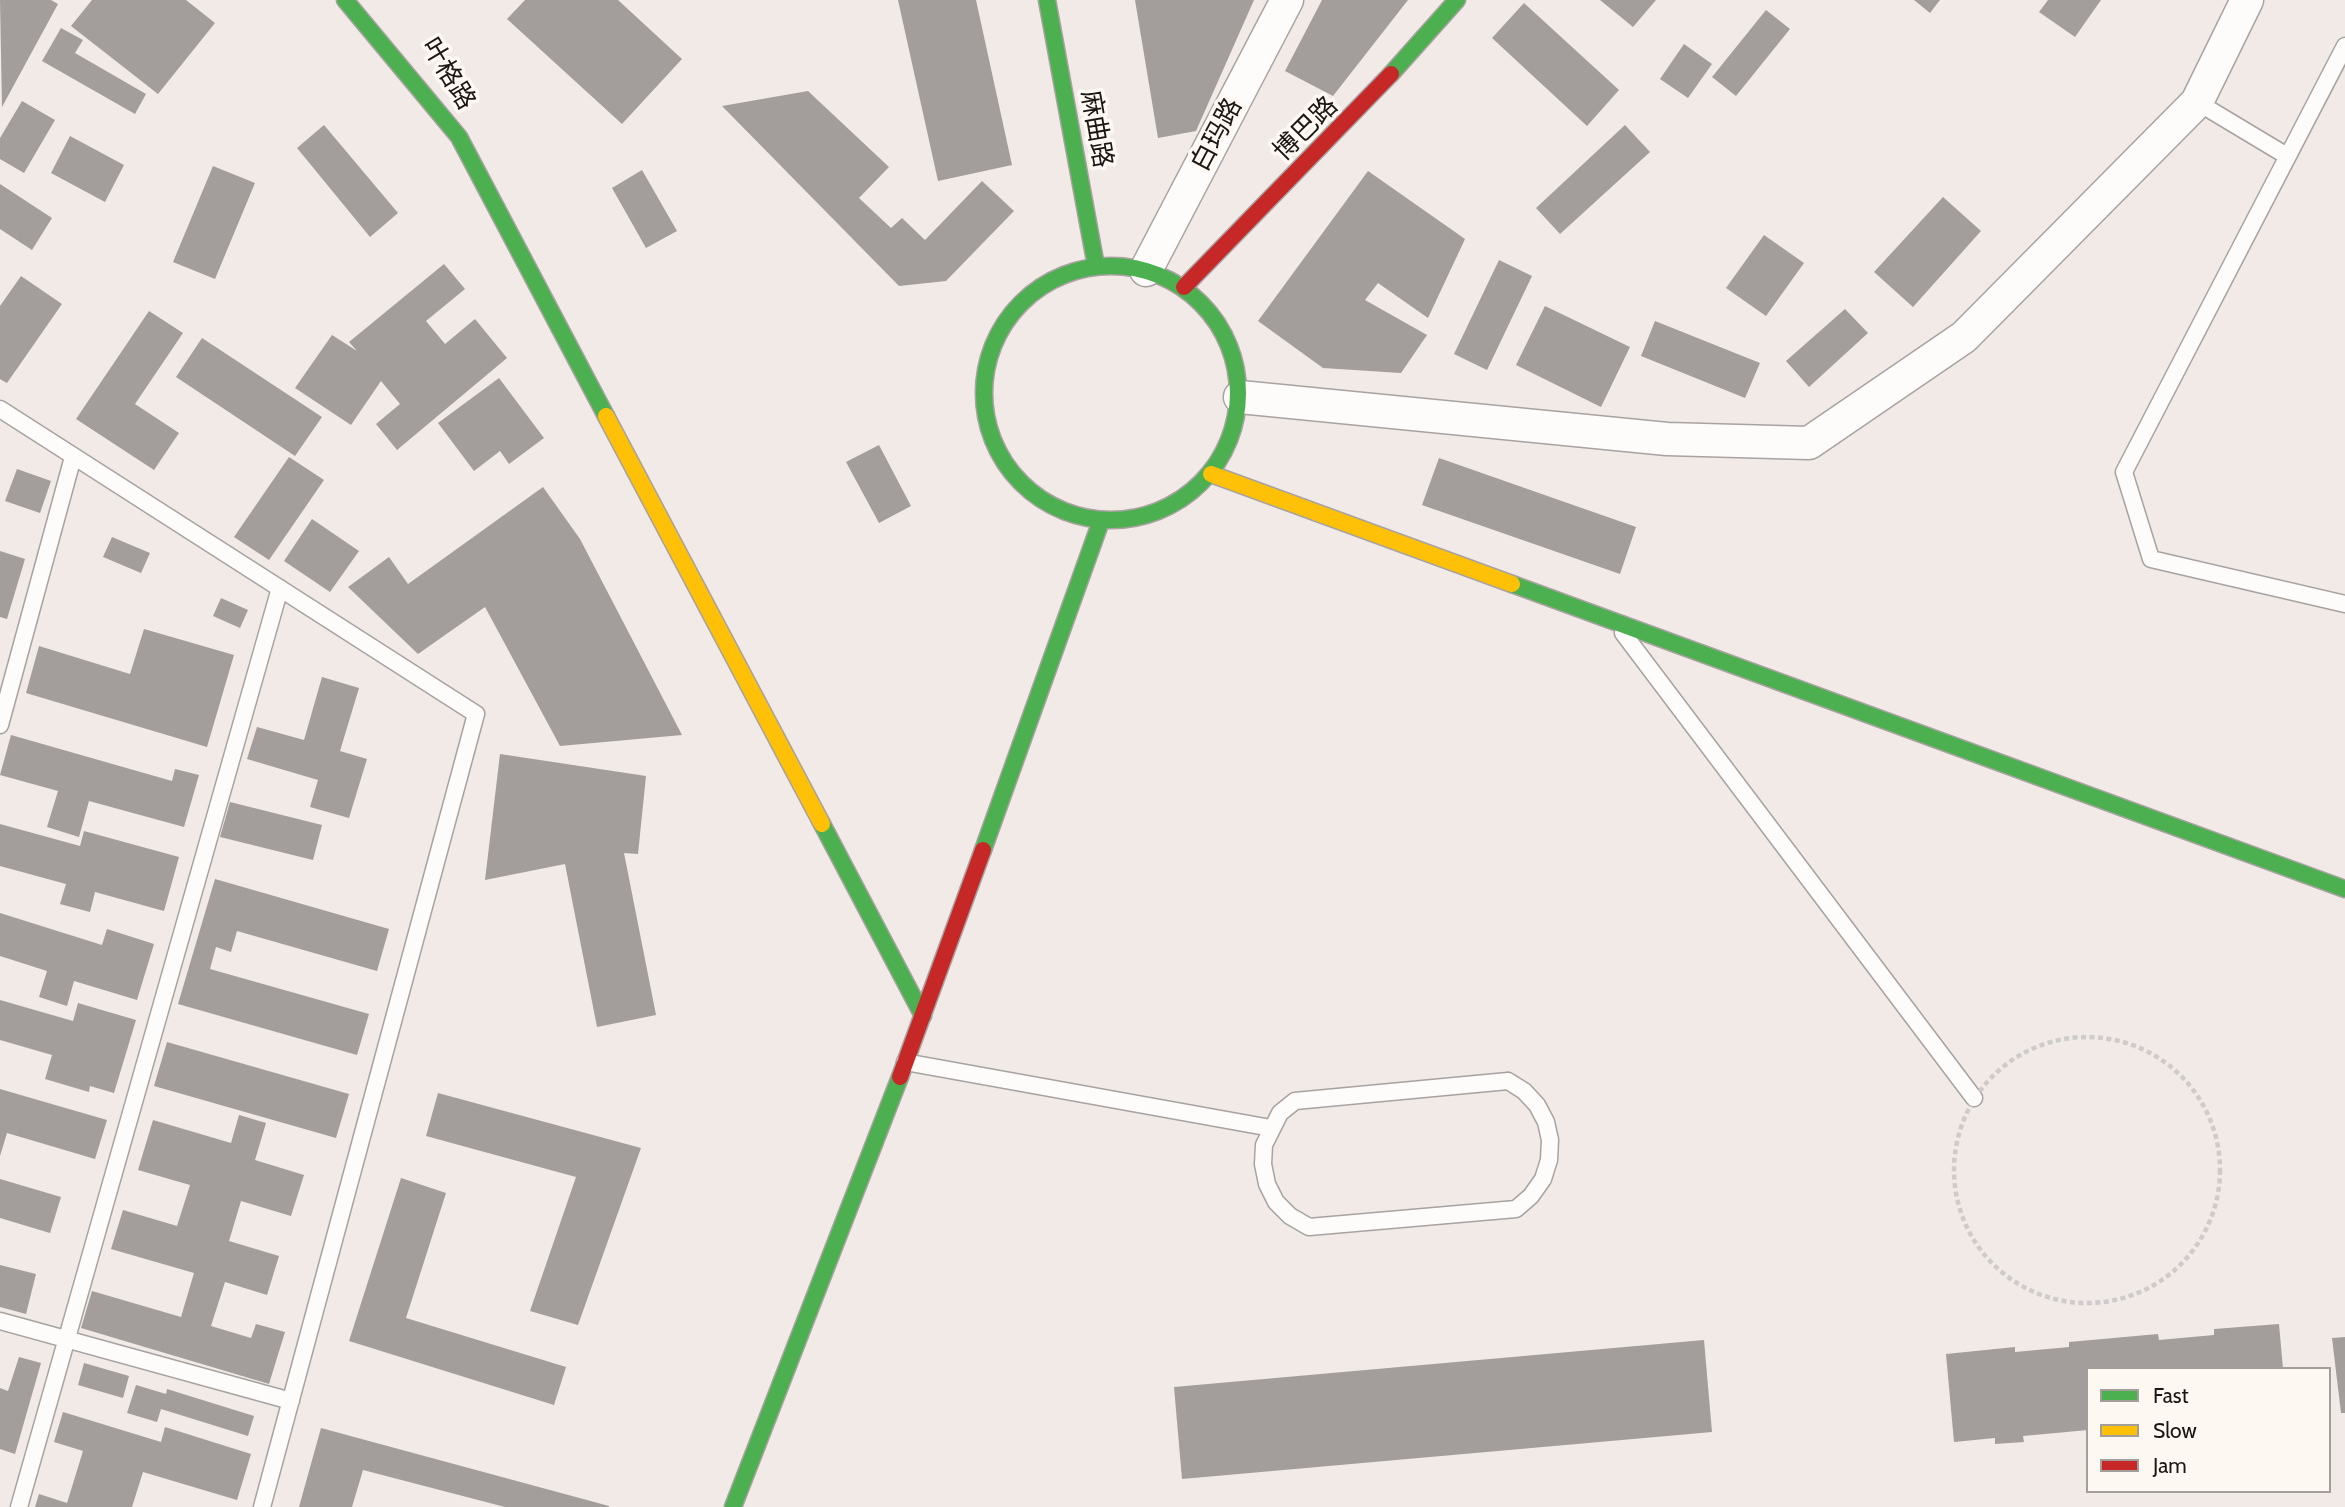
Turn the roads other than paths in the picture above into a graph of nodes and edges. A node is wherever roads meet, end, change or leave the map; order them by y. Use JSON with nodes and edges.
{"nodes":[{"id":1,"x":345,"y":0,"type":"edge"},
{"id":2,"x":1047,"y":0,"type":"edge"},
{"id":3,"x":1287,"y":0,"type":"edge"},
{"id":4,"x":1457,"y":0,"type":"edge"},
{"id":5,"x":2247,"y":0,"type":"edge"},
{"id":6,"x":396,"y":34,"type":"dead end"},
{"id":7,"x":2345,"y":46,"type":"edge"},
{"id":8,"x":2197,"y":102,"type":"junction"},
{"id":9,"x":458,"y":137,"type":"junction"},
{"id":10,"x":2287,"y":156,"type":"junction"},
{"id":11,"x":1096,"y":266,"type":"junction"},
{"id":12,"x":1146,"y":270,"type":"junction"},
{"id":13,"x":1184,"y":287,"type":"junction"},
{"id":14,"x":1240,"y":397,"type":"junction"},
{"id":15,"x":0,"y":409,"type":"edge"},
{"id":16,"x":73,"y":457,"type":"junction"},
{"id":17,"x":1211,"y":474,"type":"junction"},
{"id":18,"x":1101,"y":521,"type":"junction"},
{"id":19,"x":280,"y":588,"type":"junction"},
{"id":20,"x":2345,"y":604,"type":"edge"},
{"id":21,"x":1615,"y":622,"type":"junction"},
{"id":22,"x":0,"y":725,"type":"edge"},
{"id":23,"x":2345,"y":890,"type":"edge"},
{"id":24,"x":923,"y":1016,"type":"junction"},
{"id":25,"x":905,"y":1062,"type":"junction"},
{"id":26,"x":1974,"y":1098,"type":"road end"},
{"id":27,"x":1271,"y":1128,"type":"junction"},
{"id":28,"x":0,"y":1321,"type":"edge"},
{"id":29,"x":68,"y":1339,"type":"junction"},
{"id":30,"x":291,"y":1401,"type":"junction"},
{"id":31,"x":19,"y":1507,"type":"edge"},
{"id":32,"x":262,"y":1507,"type":"edge"},
{"id":33,"x":733,"y":1507,"type":"edge"}],
"edges":[{"from":1,"to":9,"type":"main road"},
{"from":2,"to":11,"type":"main road","name":"麻曲路"},
{"from":3,"to":12,"type":"street","name":"白玛路"},
{"from":4,"to":13,"type":"main road","name":"博巴路"},
{"from":5,"to":8,"type":"street"},
{"from":6,"to":9,"type":"main road","name":"叶格路"},
{"from":7,"to":10,"type":"lane"},
{"from":8,"to":10,"type":"lane"},
{"from":8,"to":14,"type":"street"},
{"from":9,"to":24,"type":"main road"},
{"from":10,"to":20,"type":"lane"},
{"from":11,"to":12,"type":"main road"},
{"from":11,"to":18,"type":"main road"},
{"from":12,"to":13,"type":"main road"},
{"from":13,"to":14,"type":"main road"},
{"from":14,"to":17,"type":"main road"},
{"from":15,"to":16,"type":"lane"},
{"from":16,"to":19,"type":"lane"},
{"from":16,"to":22,"type":"lane"},
{"from":17,"to":18,"type":"main road"},
{"from":17,"to":21,"type":"main road"},
{"from":18,"to":24,"type":"main road"},
{"from":19,"to":29,"type":"lane"},
{"from":19,"to":30,"type":"lane"},
{"from":21,"to":23,"type":"main road"},
{"from":21,"to":26,"type":"lane"},
{"from":24,"to":25,"type":"main road"},
{"from":25,"to":27,"type":"lane"},
{"from":25,"to":33,"type":"main road"},
{"from":27,"to":27,"type":"lane"},
{"from":28,"to":29,"type":"lane"},
{"from":29,"to":30,"type":"lane"},
{"from":29,"to":31,"type":"lane"},
{"from":30,"to":32,"type":"lane"}]}
